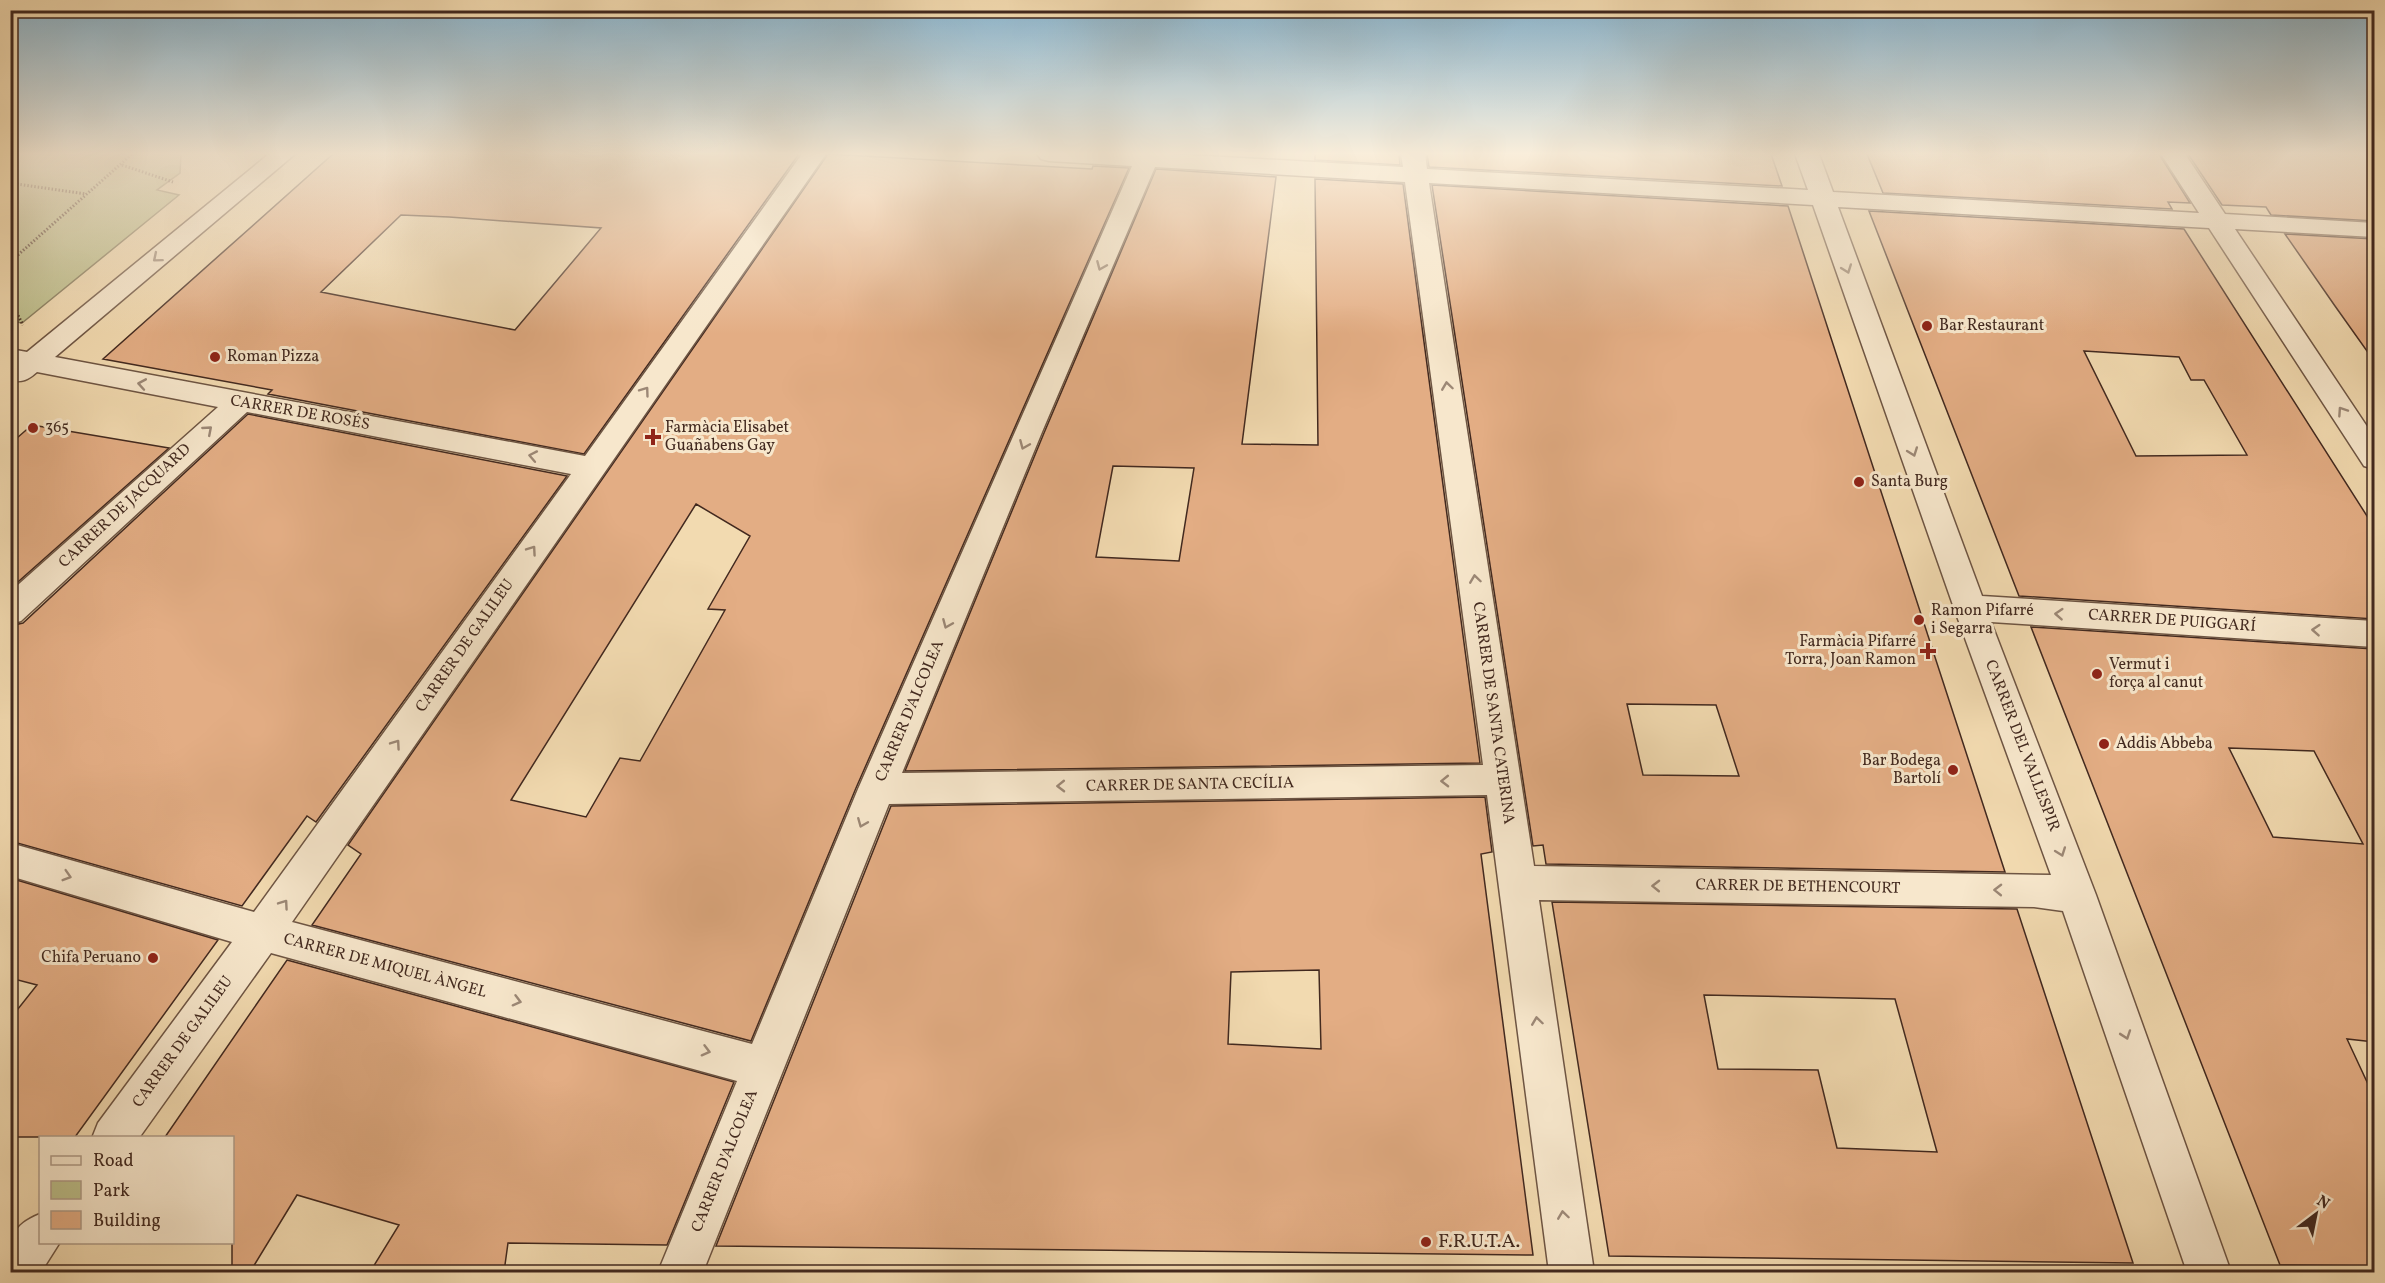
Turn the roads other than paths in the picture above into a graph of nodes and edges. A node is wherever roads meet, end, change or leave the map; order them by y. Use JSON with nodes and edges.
{"nodes":[{"id":1,"x":207,"y":214,"type":"edge"},
{"id":2,"x":771,"y":214,"type":"edge"},
{"id":3,"x":1124,"y":214,"type":"edge"},
{"id":4,"x":1422,"y":214,"type":"edge"},
{"id":5,"x":1827,"y":214,"type":"edge"},
{"id":6,"x":2089,"y":214,"type":"edge"},
{"id":7,"x":2213,"y":214,"type":"edge"},
{"id":8,"x":2218,"y":222,"type":"junction"},
{"id":9,"x":2374,"y":230,"type":"edge"},
{"id":10,"x":21,"y":360,"type":"edge"},
{"id":11,"x":10,"y":380,"type":"edge"},
{"id":12,"x":241,"y":402,"type":"junction"},
{"id":13,"x":2374,"y":459,"type":"edge"},
{"id":14,"x":590,"y":467,"type":"junction"},
{"id":15,"x":1970,"y":608,"type":"junction"},
{"id":16,"x":10,"y":612,"type":"edge"},
{"id":17,"x":2374,"y":634,"type":"edge"},
{"id":18,"x":1503,"y":780,"type":"junction"},
{"id":19,"x":876,"y":789,"type":"junction"},
{"id":20,"x":10,"y":859,"type":"edge"},
{"id":21,"x":1518,"y":884,"type":"junction"},
{"id":22,"x":2077,"y":895,"type":"junction"},
{"id":23,"x":263,"y":933,"type":"junction"},
{"id":24,"x":762,"y":1067,"type":"junction"},
{"id":25,"x":114,"y":1136,"type":"edge"},
{"id":26,"x":39,"y":1237,"type":"edge"},
{"id":27,"x":14,"y":1272,"type":"edge"},
{"id":28,"x":681,"y":1272,"type":"edge"},
{"id":29,"x":1571,"y":1272,"type":"edge"},
{"id":30,"x":2209,"y":1272,"type":"edge"}],
"edges":[{"from":1,"to":10,"type":"street","one_way":true},
{"from":14,"to":2,"type":"street","name":"CARRER DE GALILEU","one_way":true},
{"from":3,"to":19,"type":"street","name":"CARRER D'ALCOLEA","one_way":true},
{"from":18,"to":4,"type":"street","name":"CARRER DE SANTA CATERINA","one_way":true},
{"from":5,"to":15,"type":"street","name":"CARRER DEL VALLESPIR","one_way":true},
{"from":6,"to":8,"type":"street"},
{"from":7,"to":8,"type":"street"},
{"from":8,"to":9,"type":"street"},
{"from":13,"to":8,"type":"street","one_way":true},
{"from":10,"to":11,"type":"street"},
{"from":12,"to":10,"type":"street","name":"CARRER DE ROSÉS","one_way":true},
{"from":14,"to":12,"type":"street","name":"CARRER DE ROSÉS","one_way":true},
{"from":16,"to":12,"type":"street","name":"CARRER DE JACQUARD","one_way":true},
{"from":23,"to":14,"type":"street","name":"CARRER DE GALILEU","one_way":true},
{"from":17,"to":15,"type":"street","name":"CARRER DE PUIGGARÍ","one_way":true},
{"from":15,"to":22,"type":"street","name":"CARRER DEL VALLESPIR","one_way":true},
{"from":18,"to":19,"type":"street","name":"CARRER DE SANTA CECÍLIA","one_way":true},
{"from":18,"to":21,"type":"street","name":"CARRER DE SANTA CATERINA"},
{"from":19,"to":24,"type":"street","name":"CARRER D'ALCOLEA","one_way":true},
{"from":20,"to":23,"type":"street","name":"CARRER DE MIQUEL ÀNGEL","one_way":true},
{"from":22,"to":21,"type":"street","name":"CARRER DE BETHENCOURT","one_way":true},
{"from":29,"to":21,"type":"street","name":"CARRER DE SANTA CATERINA","one_way":true},
{"from":22,"to":30,"type":"street","name":"CARRER DEL VALLESPIR","one_way":true},
{"from":23,"to":24,"type":"street","name":"CARRER DE MIQUEL ÀNGEL","one_way":true},
{"from":23,"to":25,"type":"street","name":"CARRER DE GALILEU"},
{"from":24,"to":28,"type":"street","name":"CARRER D'ALCOLEA"},
{"from":26,"to":27,"type":"street"}]}
